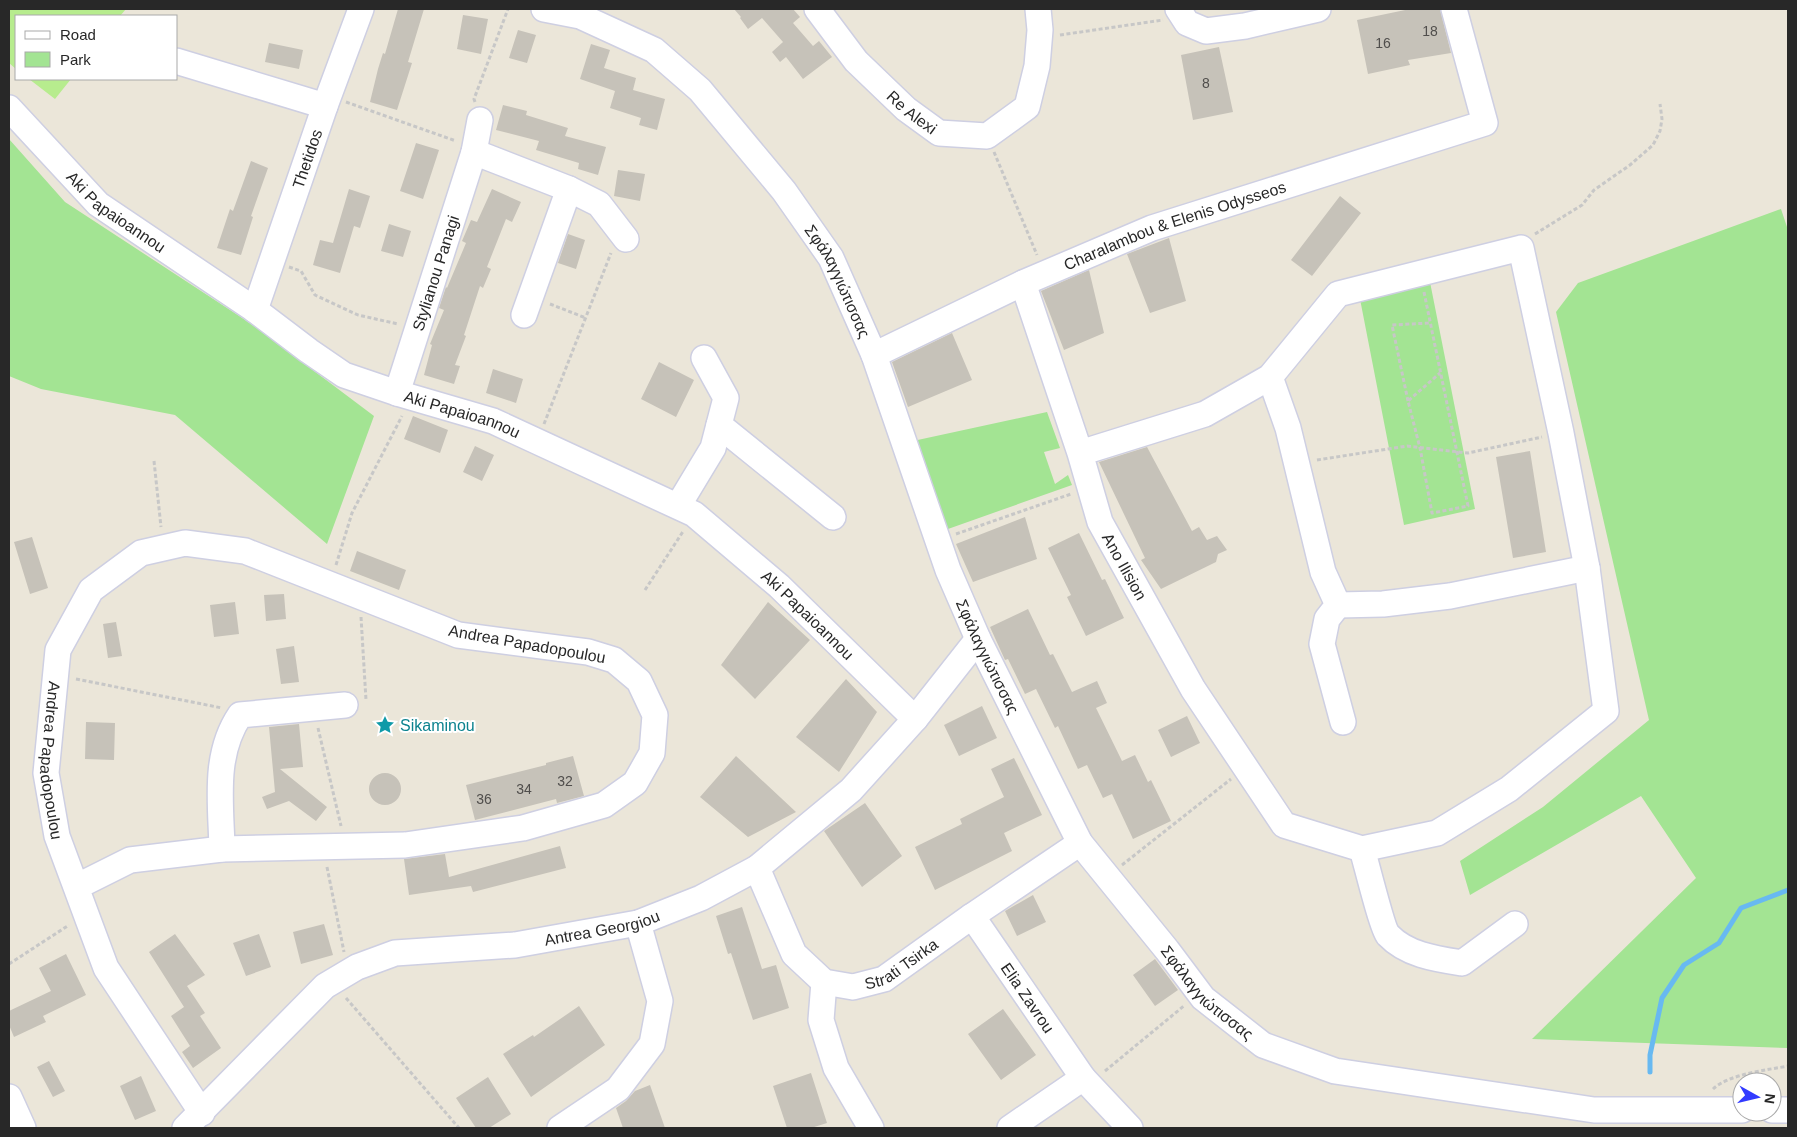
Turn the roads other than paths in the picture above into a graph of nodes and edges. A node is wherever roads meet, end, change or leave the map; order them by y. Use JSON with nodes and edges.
{"nodes":[{"id":1,"x":361,"y":9,"type":"edge"},
{"id":2,"x":544,"y":9,"type":"edge"},
{"id":3,"x":817,"y":9,"type":"edge"},
{"id":4,"x":1038,"y":9,"type":"edge"},
{"id":5,"x":1318,"y":9,"type":"edge"},
{"id":6,"x":1454,"y":9,"type":"edge"},
{"id":7,"x":1180,"y":13,"type":"edge"},
{"id":8,"x":178,"y":62,"type":"edge"},
{"id":9,"x":327,"y":101,"type":"junction"},
{"id":10,"x":9,"y":108,"type":"edge"},
{"id":11,"x":480,"y":120,"type":"road end"},
{"id":12,"x":474,"y":150,"type":"junction"},
{"id":13,"x":568,"y":189,"type":"junction"},
{"id":14,"x":623,"y":235,"type":"road end"},
{"id":15,"x":1034,"y":278,"type":"junction"},
{"id":16,"x":527,"y":306,"type":"road end"},
{"id":17,"x":255,"y":310,"type":"junction"},
{"id":18,"x":874,"y":355,"type":"junction"},
{"id":19,"x":704,"y":358,"type":"dead end"},
{"id":20,"x":1270,"y":377,"type":"junction"},
{"id":21,"x":404,"y":395,"type":"junction"},
{"id":22,"x":719,"y":425,"type":"junction"},
{"id":23,"x":1080,"y":453,"type":"junction"},
{"id":24,"x":686,"y":510,"type":"junction"},
{"id":25,"x":833,"y":517,"type":"dead end"},
{"id":26,"x":1587,"y":568,"type":"junction"},
{"id":27,"x":1338,"y":605,"type":"junction"},
{"id":28,"x":978,"y":639,"type":"junction"},
{"id":29,"x":346,"y":705,"type":"road end"},
{"id":30,"x":915,"y":719,"type":"junction"},
{"id":31,"x":1343,"y":722,"type":"dead end"},
{"id":32,"x":1080,"y":843,"type":"junction"},
{"id":33,"x":222,"y":849,"type":"junction"},
{"id":34,"x":1362,"y":849,"type":"junction"},
{"id":35,"x":757,"y":868,"type":"junction"},
{"id":36,"x":76,"y":887,"type":"junction"},
{"id":37,"x":972,"y":916,"type":"junction"},
{"id":38,"x":638,"y":923,"type":"junction"},
{"id":39,"x":1515,"y":924,"type":"dead end"},
{"id":40,"x":824,"y":982,"type":"junction"},
{"id":41,"x":1086,"y":1081,"type":"junction"},
{"id":42,"x":9,"y":1097,"type":"edge"},
{"id":43,"x":1732,"y":1110,"type":"edge"},
{"id":44,"x":1594,"y":1119,"type":"edge"},
{"id":45,"x":194,"y":1120,"type":"edge"},
{"id":46,"x":23,"y":1128,"type":"edge"},
{"id":47,"x":560,"y":1128,"type":"edge"},
{"id":48,"x":871,"y":1128,"type":"edge"},
{"id":49,"x":1010,"y":1128,"type":"edge"},
{"id":50,"x":1130,"y":1128,"type":"edge"}],
"edges":[{"from":1,"to":9,"type":"street","name":"Thetidos"},
{"from":2,"to":18,"type":"street","name":"Σφάλαγγιώτισσας"},
{"from":3,"to":4,"type":"street","name":"Re Alexi"},
{"from":5,"to":7,"type":"street"},
{"from":6,"to":15,"type":"street","name":"Charalambou & Elenis Odysseos"},
{"from":8,"to":9,"type":"street"},
{"from":9,"to":17,"type":"street","name":"Thetidos"},
{"from":10,"to":17,"type":"street","name":"Aki Papaioannou"},
{"from":11,"to":12,"type":"street","name":"Stylianou Panagi"},
{"from":12,"to":13,"type":"street"},
{"from":12,"to":21,"type":"street","name":"Stylianou Panagi"},
{"from":13,"to":14,"type":"street"},
{"from":13,"to":16,"type":"street"},
{"from":15,"to":18,"type":"street","name":"Charalambou & Elenis Odysseos"},
{"from":15,"to":23,"type":"street","name":"Ano Ilision"},
{"from":17,"to":21,"type":"street","name":"Aki Papaioannou"},
{"from":18,"to":28,"type":"street","name":"Σφάλαγγιώτισσας"},
{"from":19,"to":22,"type":"street"},
{"from":20,"to":23,"type":"street"},
{"from":20,"to":26,"type":"street"},
{"from":20,"to":27,"type":"street"},
{"from":21,"to":24,"type":"street","name":"Aki Papaioannou"},
{"from":22,"to":24,"type":"street"},
{"from":22,"to":25,"type":"street"},
{"from":23,"to":34,"type":"street","name":"Ano Ilision"},
{"from":24,"to":30,"type":"street","name":"Aki Papaioannou"},
{"from":26,"to":27,"type":"street"},
{"from":26,"to":34,"type":"street"},
{"from":27,"to":31,"type":"street"},
{"from":28,"to":30,"type":"street","name":"Antrea Georgiou"},
{"from":28,"to":32,"type":"street","name":"Σφάλαγγιώτισσας"},
{"from":29,"to":33,"type":"street"},
{"from":30,"to":35,"type":"street","name":"Antrea Georgiou"},
{"from":32,"to":37,"type":"street","name":"Strati Tsirka"},
{"from":32,"to":44,"type":"street","name":"Σφάλαγγιώτισσας"},
{"from":33,"to":36,"type":"street","name":"Andrea Papadopoulou"},
{"from":33,"to":36,"type":"street","name":"Andrea Papadopoulou"},
{"from":34,"to":39,"type":"street"},
{"from":35,"to":38,"type":"street","name":"Antrea Georgiou"},
{"from":35,"to":40,"type":"street"},
{"from":36,"to":45,"type":"street","name":"Andrea Papadopoulou"},
{"from":37,"to":40,"type":"street","name":"Strati Tsirka"},
{"from":37,"to":41,"type":"street","name":"Elia Zavrou"},
{"from":38,"to":45,"type":"street","name":"Antrea Georgiou"},
{"from":38,"to":47,"type":"street"},
{"from":40,"to":48,"type":"street"},
{"from":41,"to":49,"type":"street"},
{"from":41,"to":50,"type":"street","name":"Elia Zavrou"},
{"from":42,"to":46,"type":"street"},
{"from":43,"to":44,"type":"street","name":"Σφάλαγγιώτισσας"}]}
